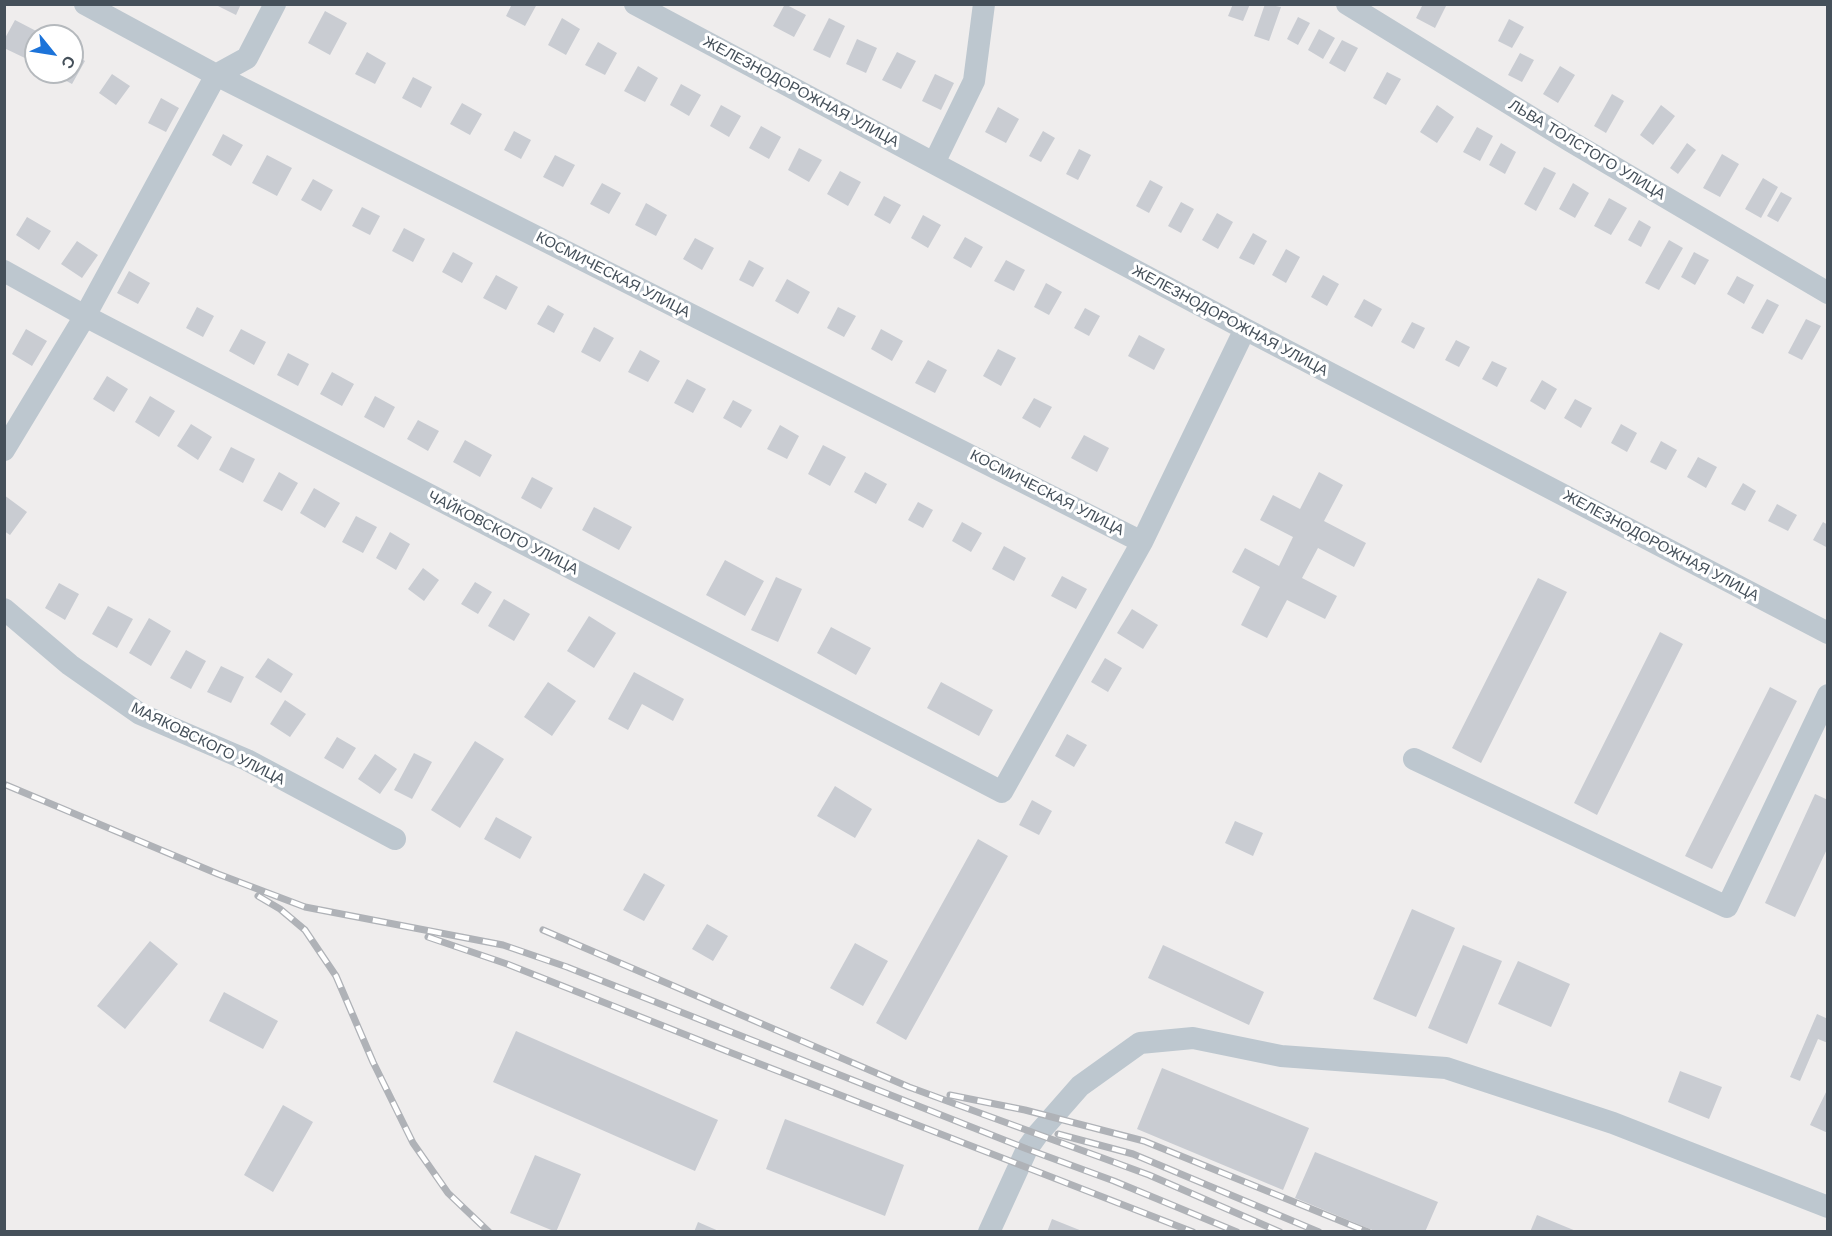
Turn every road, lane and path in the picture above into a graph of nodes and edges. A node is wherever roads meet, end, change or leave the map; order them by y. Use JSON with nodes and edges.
{"nodes":[{"id":1,"x":85,"y":4,"type":"edge"},
{"id":2,"x":275,"y":4,"type":"edge"},
{"id":3,"x":635,"y":4,"type":"edge"},
{"id":4,"x":984,"y":4,"type":"edge"},
{"id":5,"x":1347,"y":4,"type":"edge"},
{"id":6,"x":216,"y":75,"type":"junction"},
{"id":7,"x":934,"y":163,"type":"junction"},
{"id":8,"x":4,"y":271,"type":"edge"},
{"id":9,"x":1827,"y":293,"type":"edge"},
{"id":10,"x":85,"y":316,"type":"junction"},
{"id":11,"x":1245,"y":329,"type":"junction"},
{"id":12,"x":4,"y":450,"type":"edge"},
{"id":13,"x":1142,"y":542,"type":"junction"},
{"id":14,"x":4,"y":609,"type":"edge"},
{"id":15,"x":1827,"y":633,"type":"edge"},
{"id":16,"x":1827,"y":694,"type":"edge"},
{"id":17,"x":1414,"y":759,"type":"dead end"},
{"id":18,"x":395,"y":839,"type":"dead end"},
{"id":19,"x":1827,"y":1207,"type":"edge"},
{"id":20,"x":989,"y":1232,"type":"edge"}],
"edges":[{"from":1,"to":6,"type":"street","name":"КОСМИЧЕСКАЯ УЛИЦА"},
{"from":2,"to":6,"type":"street"},
{"from":3,"to":7,"type":"street","name":"ЖЕЛЕЗНОДОРОЖНАЯ УЛИЦА"},
{"from":4,"to":7,"type":"street"},
{"from":5,"to":9,"type":"street","name":"ЛЬВА ТОЛСТОГО УЛИЦА"},
{"from":6,"to":10,"type":"street"},
{"from":6,"to":13,"type":"street","name":"КОСМИЧЕСКАЯ УЛИЦА"},
{"from":7,"to":11,"type":"street","name":"ЖЕЛЕЗНОДОРОЖНАЯ УЛИЦА"},
{"from":8,"to":10,"type":"street","name":"ЧАЙКОВСКОГО УЛИЦА"},
{"from":10,"to":12,"type":"street"},
{"from":10,"to":13,"type":"street","name":"ЧАЙКОВСКОГО УЛИЦА"},
{"from":11,"to":13,"type":"street"},
{"from":11,"to":15,"type":"street","name":"ЖЕЛЕЗНОДОРОЖНАЯ УЛИЦА"},
{"from":14,"to":18,"type":"street","name":"МАЯКОВСКОГО УЛИЦА"},
{"from":16,"to":17,"type":"street"},
{"from":19,"to":20,"type":"street"}]}
